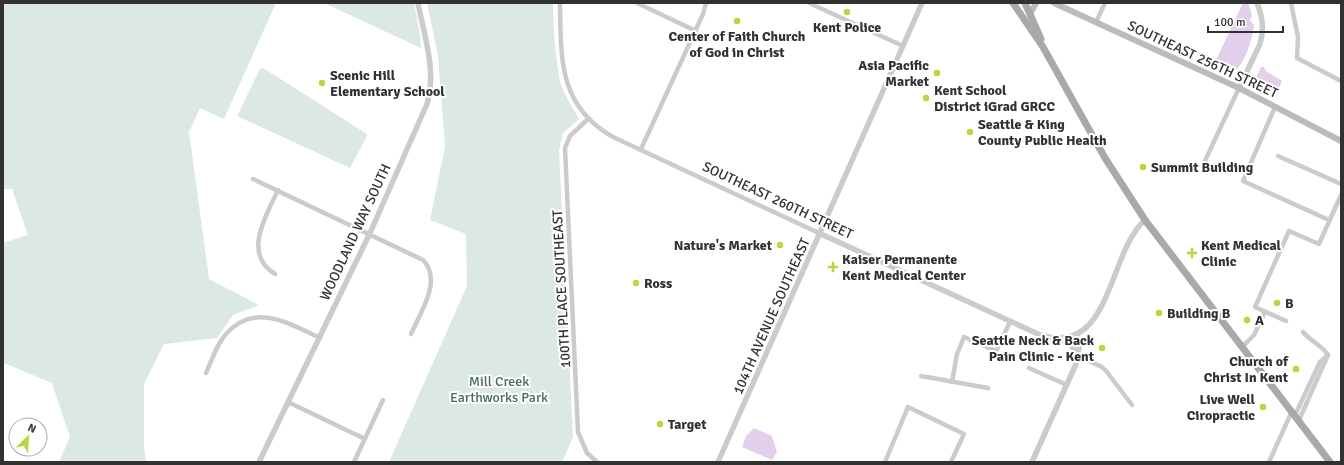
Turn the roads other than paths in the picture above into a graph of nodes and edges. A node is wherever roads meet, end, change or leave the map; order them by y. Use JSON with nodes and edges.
{"nodes":[{"id":1,"x":418,"y":3,"type":"edge"},
{"id":2,"x":560,"y":3,"type":"edge"},
{"id":3,"x":636,"y":3,"type":"edge"},
{"id":4,"x":706,"y":3,"type":"edge"},
{"id":5,"x":809,"y":3,"type":"edge"},
{"id":6,"x":922,"y":3,"type":"edge"},
{"id":7,"x":1013,"y":3,"type":"edge"},
{"id":8,"x":1024,"y":3,"type":"edge"},
{"id":9,"x":1036,"y":3,"type":"edge"},
{"id":10,"x":1054,"y":3,"type":"edge"},
{"id":11,"x":1105,"y":3,"type":"edge"},
{"id":12,"x":1257,"y":3,"type":"edge"},
{"id":13,"x":1291,"y":3,"type":"edge"},
{"id":14,"x":1020,"y":13,"type":"junction"},
{"id":15,"x":1030,"y":14,"type":"junction"},
{"id":16,"x":1096,"y":22,"type":"junction"},
{"id":17,"x":696,"y":31,"type":"junction"},
{"id":18,"x":1038,"y":33,"type":"junction"},
{"id":19,"x":903,"y":46,"type":"junction"},
{"id":20,"x":1043,"y":47,"type":"junction"},
{"id":21,"x":1341,"y":81,"type":"edge"},
{"id":22,"x":1239,"y":88,"type":"junction"},
{"id":23,"x":1275,"y":106,"type":"junction"},
{"id":24,"x":588,"y":118,"type":"junction"},
{"id":25,"x":1341,"y":141,"type":"edge"},
{"id":26,"x":641,"y":149,"type":"junction"},
{"id":27,"x":1278,"y":156,"type":"dead end"},
{"id":28,"x":1204,"y":165,"type":"dead end"},
{"id":29,"x":253,"y":179,"type":"dead end"},
{"id":30,"x":1341,"y":184,"type":"edge"},
{"id":31,"x":278,"y":190,"type":"junction"},
{"id":32,"x":1341,"y":195,"type":"edge"},
{"id":33,"x":1145,"y":220,"type":"junction"},
{"id":34,"x":1329,"y":220,"type":"junction"},
{"id":35,"x":370,"y":233,"type":"junction"},
{"id":36,"x":821,"y":234,"type":"junction"},
{"id":37,"x":275,"y":274,"type":"dead end"},
{"id":38,"x":1265,"y":312,"type":"junction"},
{"id":39,"x":1286,"y":321,"type":"dead end"},
{"id":40,"x":1010,"y":322,"type":"junction"},
{"id":41,"x":1303,"y":332,"type":"dead end"},
{"id":42,"x":411,"y":334,"type":"dead end"},
{"id":43,"x":1075,"y":335,"type":"junction"},
{"id":44,"x":320,"y":338,"type":"junction"},
{"id":45,"x":1058,"y":338,"type":"junction"},
{"id":46,"x":1242,"y":347,"type":"junction"},
{"id":47,"x":1078,"y":356,"type":"junction"},
{"id":48,"x":1029,"y":368,"type":"dead end"},
{"id":49,"x":206,"y":373,"type":"dead end"},
{"id":50,"x":921,"y":376,"type":"dead end"},
{"id":51,"x":952,"y":382,"type":"junction"},
{"id":52,"x":1067,"y":385,"type":"junction"},
{"id":53,"x":988,"y":388,"type":"dead end"},
{"id":54,"x":384,"y":400,"type":"dead end"},
{"id":55,"x":288,"y":402,"type":"junction"},
{"id":56,"x":1132,"y":405,"type":"dead end"},
{"id":57,"x":1295,"y":416,"type":"junction"},
{"id":58,"x":365,"y":439,"type":"junction"},
{"id":59,"x":259,"y":462,"type":"edge"},
{"id":60,"x":354,"y":462,"type":"edge"},
{"id":61,"x":596,"y":462,"type":"edge"},
{"id":62,"x":718,"y":462,"type":"edge"},
{"id":63,"x":885,"y":462,"type":"edge"},
{"id":64,"x":951,"y":462,"type":"edge"},
{"id":65,"x":1032,"y":462,"type":"edge"},
{"id":66,"x":1269,"y":462,"type":"edge"},
{"id":67,"x":1330,"y":462,"type":"edge"}],
"edges":[{"from":1,"to":35,"type":"street","name":"WOODLAND WAY SOUTH"},
{"from":2,"to":24,"type":"street","name":"SOUTHEAST 260TH STREET"},
{"from":3,"to":17,"type":"street"},
{"from":4,"to":17,"type":"street"},
{"from":5,"to":19,"type":"street"},
{"from":6,"to":19,"type":"street","name":"104TH AVENUE SOUTHEAST"},
{"from":7,"to":14,"type":"main road"},
{"from":8,"to":15,"type":"main road"},
{"from":9,"to":15,"type":"main road"},
{"from":10,"to":16,"type":"main road","name":"SOUTHEAST 256TH STREET"},
{"from":11,"to":16,"type":"street"},
{"from":12,"to":22,"type":"street"},
{"from":13,"to":21,"type":"street"},
{"from":14,"to":18,"type":"main road"},
{"from":14,"to":20,"type":"main road"},
{"from":15,"to":18,"type":"main road"},
{"from":16,"to":22,"type":"main road","name":"SOUTHEAST 256TH STREET"},
{"from":17,"to":26,"type":"street"},
{"from":18,"to":20,"type":"main road"},
{"from":19,"to":36,"type":"street","name":"104TH AVENUE SOUTHEAST"},
{"from":20,"to":33,"type":"main road"},
{"from":22,"to":23,"type":"main road","name":"SOUTHEAST 256TH STREET"},
{"from":22,"to":28,"type":"street"},
{"from":23,"to":25,"type":"main road","name":"SOUTHEAST 256TH STREET"},
{"from":23,"to":34,"type":"street"},
{"from":24,"to":26,"type":"street","name":"SOUTHEAST 260TH STREET"},
{"from":24,"to":61,"type":"street","name":"100TH PLACE SOUTHEAST"},
{"from":26,"to":36,"type":"street","name":"SOUTHEAST 260TH STREET"},
{"from":27,"to":30,"type":"street"},
{"from":29,"to":31,"type":"street"},
{"from":31,"to":35,"type":"street"},
{"from":31,"to":37,"type":"street"},
{"from":32,"to":34,"type":"street"},
{"from":33,"to":43,"type":"street"},
{"from":33,"to":46,"type":"main road"},
{"from":34,"to":38,"type":"street"},
{"from":35,"to":42,"type":"street"},
{"from":35,"to":44,"type":"street","name":"WOODLAND WAY SOUTH"},
{"from":36,"to":40,"type":"street","name":"SOUTHEAST 260TH STREET"},
{"from":36,"to":62,"type":"street","name":"104TH AVENUE SOUTHEAST"},
{"from":38,"to":39,"type":"street"},
{"from":38,"to":46,"type":"street"},
{"from":40,"to":45,"type":"street","name":"SOUTHEAST 260TH STREET"},
{"from":40,"to":51,"type":"street"},
{"from":41,"to":57,"type":"street"},
{"from":43,"to":45,"type":"street","name":"SOUTHEAST 260TH STREET"},
{"from":43,"to":47,"type":"street"},
{"from":44,"to":49,"type":"street"},
{"from":44,"to":55,"type":"street","name":"WOODLAND WAY SOUTH"},
{"from":45,"to":47,"type":"street"},
{"from":46,"to":57,"type":"main road"},
{"from":47,"to":52,"type":"street"},
{"from":47,"to":56,"type":"street"},
{"from":48,"to":52,"type":"street"},
{"from":50,"to":51,"type":"street"},
{"from":51,"to":53,"type":"street"},
{"from":52,"to":65,"type":"street"},
{"from":54,"to":58,"type":"street"},
{"from":55,"to":58,"type":"street"},
{"from":55,"to":59,"type":"street","name":"WOODLAND WAY SOUTH"},
{"from":57,"to":66,"type":"street"},
{"from":57,"to":67,"type":"main road"},
{"from":58,"to":60,"type":"street"},
{"from":63,"to":64,"type":"street"}]}
